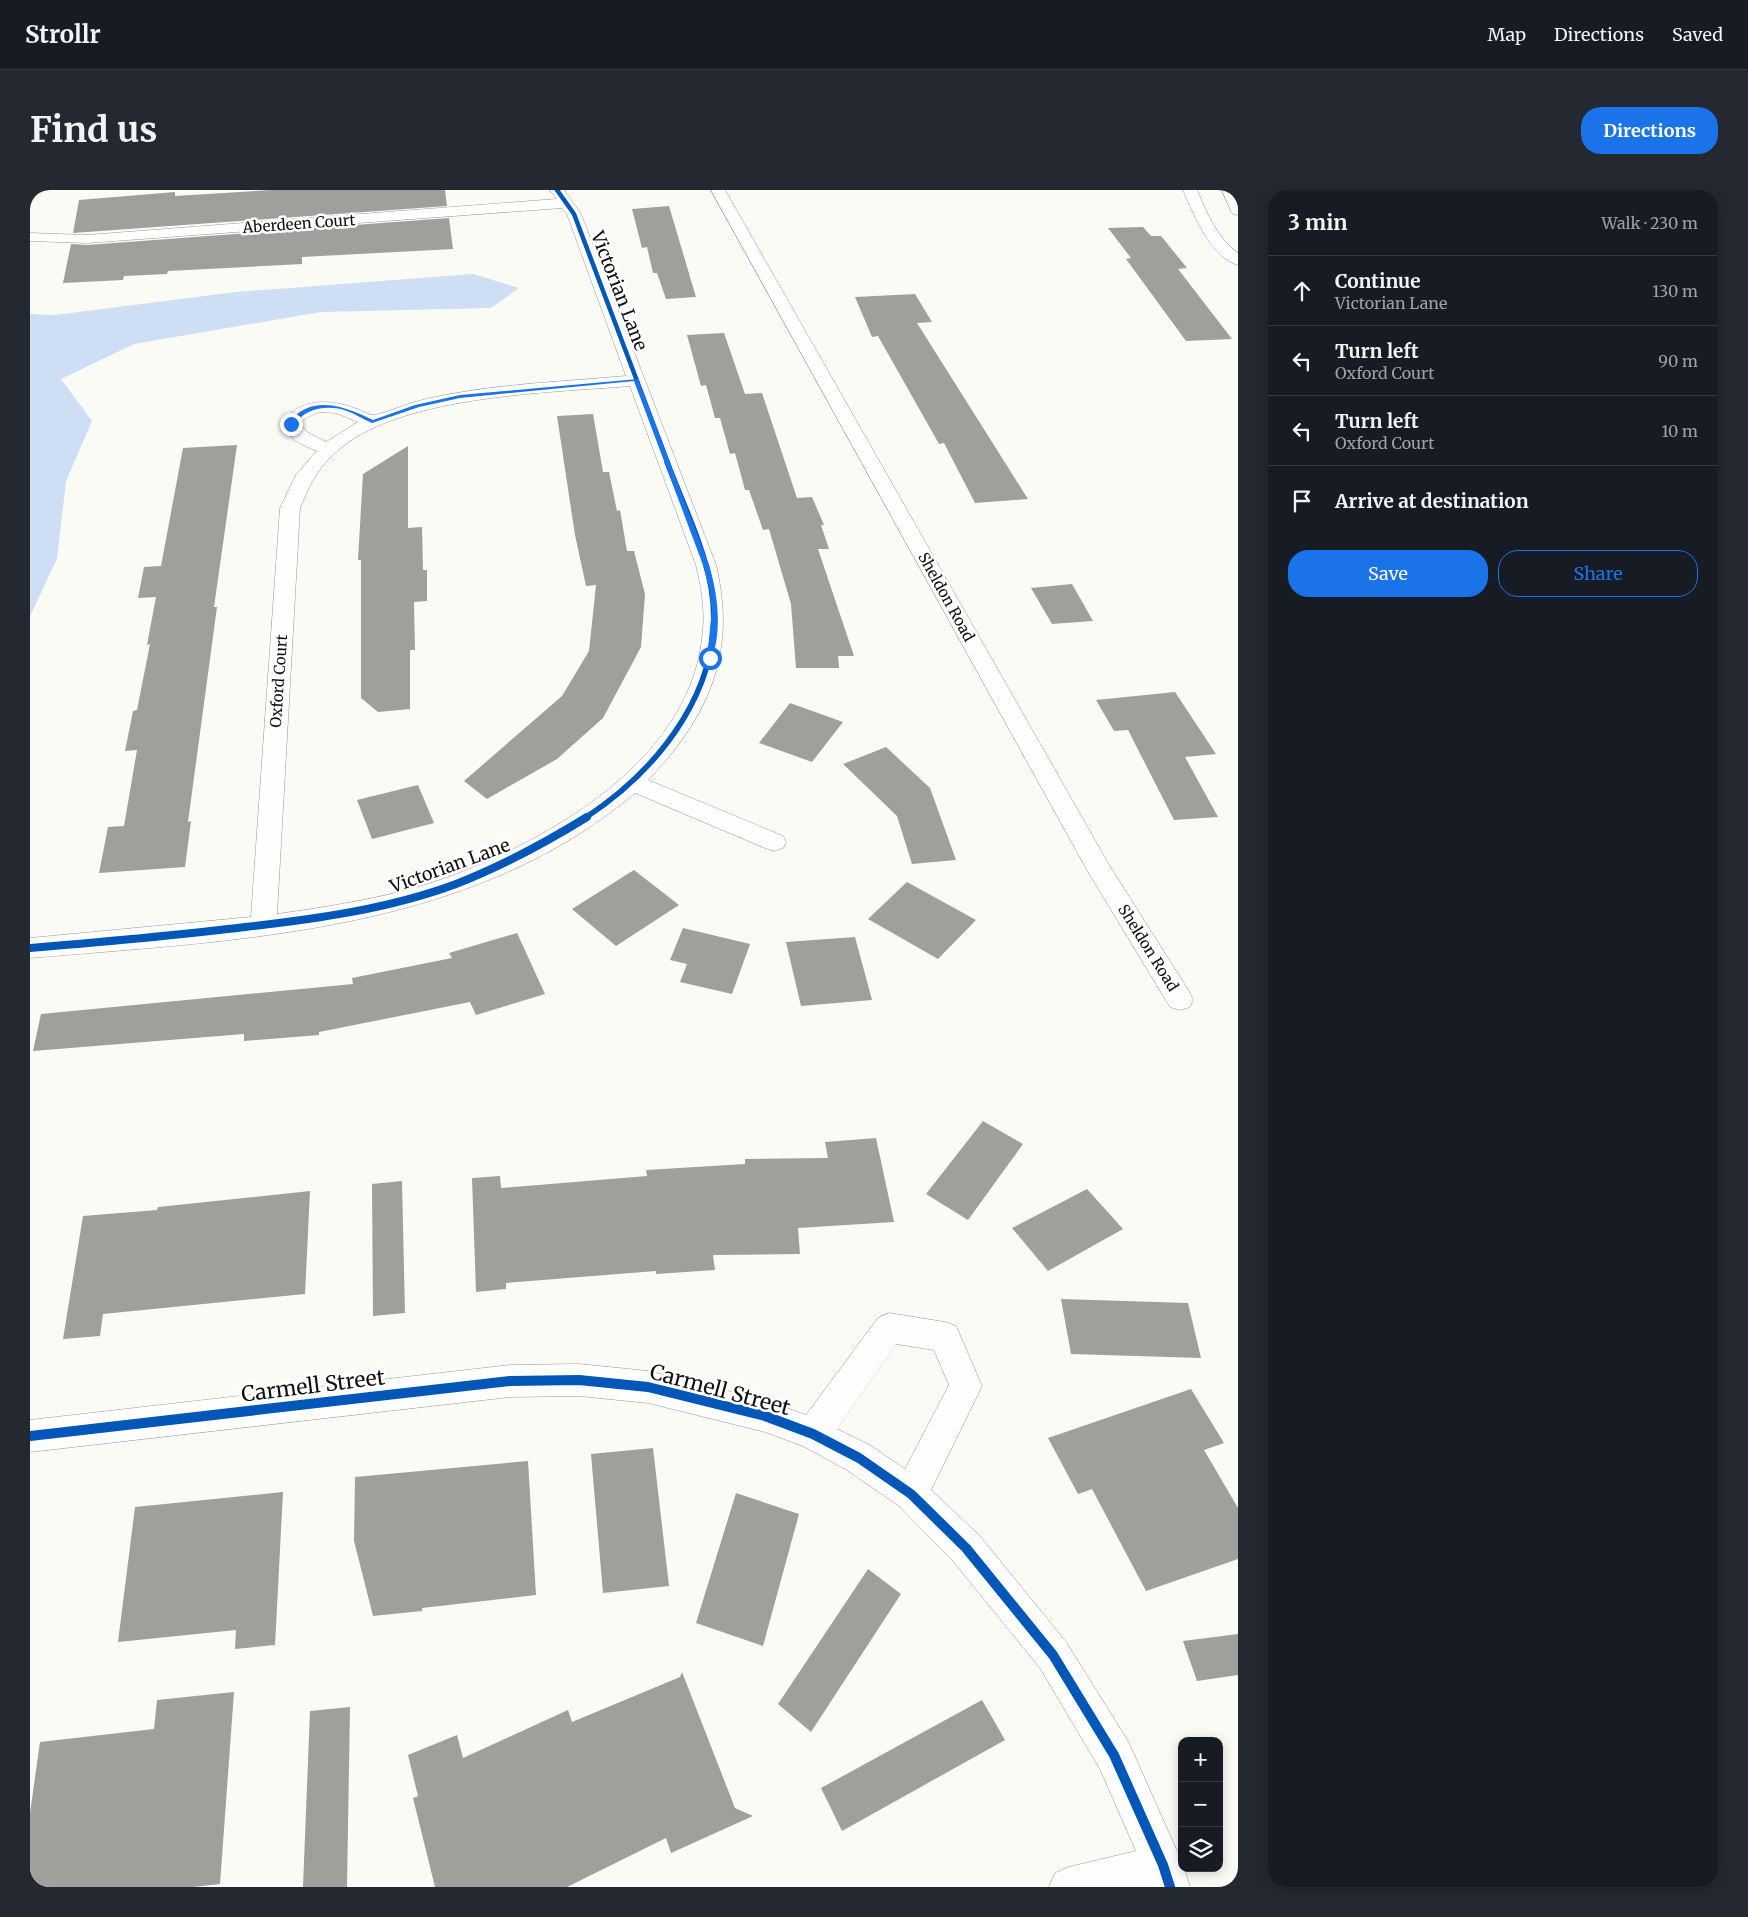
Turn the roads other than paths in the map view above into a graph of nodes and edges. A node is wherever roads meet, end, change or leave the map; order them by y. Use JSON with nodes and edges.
{"nodes":[{"id":1,"x":718,"y":190,"type":"edge"},
{"id":2,"x":1190,"y":190,"type":"edge"},
{"id":3,"x":1229,"y":190,"type":"edge"},
{"id":4,"x":562,"y":197,"type":"edge"},
{"id":5,"x":1238,"y":211,"type":"edge"},
{"id":6,"x":30,"y":237,"type":"edge"},
{"id":7,"x":1238,"y":260,"type":"edge"},
{"id":8,"x":636,"y":380,"type":"junction"},
{"id":9,"x":372,"y":422,"type":"junction"},
{"id":10,"x":328,"y":449,"type":"junction"},
{"id":11,"x":631,"y":782,"type":"junction"},
{"id":12,"x":774,"y":842,"type":"dead end"},
{"id":13,"x":263,"y":926,"type":"junction"},
{"id":14,"x":30,"y":948,"type":"edge"},
{"id":15,"x":1180,"y":1000,"type":"dead end"},
{"id":16,"x":813,"y":1434,"type":"junction"},
{"id":17,"x":30,"y":1436,"type":"edge"},
{"id":18,"x":911,"y":1494,"type":"junction"},
{"id":19,"x":1167,"y":1876,"type":"edge"},
{"id":20,"x":1069,"y":1887,"type":"edge"}],
"edges":[{"from":1,"to":15,"type":"street","name":"Sheldon Road"},
{"from":2,"to":7,"type":"street"},
{"from":3,"to":5,"type":"street"},
{"from":4,"to":6,"type":"street","name":"Aberdeen Court"},
{"from":4,"to":8,"type":"street","name":"Victorian Lane"},
{"from":8,"to":9,"type":"street","name":"Oxford Court"},
{"from":8,"to":11,"type":"street","name":"Victorian Lane"},
{"from":9,"to":10,"type":"street","name":"Oxford Court"},
{"from":9,"to":10,"type":"street"},
{"from":10,"to":13,"type":"street","name":"Oxford Court"},
{"from":11,"to":12,"type":"street"},
{"from":11,"to":13,"type":"street","name":"Victorian Lane"},
{"from":13,"to":14,"type":"street","name":"Victorian Lane"},
{"from":16,"to":17,"type":"street","name":"Carmell Street"},
{"from":16,"to":18,"type":"street","name":"Carmell Street"},
{"from":16,"to":18,"type":"street"},
{"from":18,"to":19,"type":"street","name":"Carmell Street"},
{"from":19,"to":20,"type":"street"}]}
